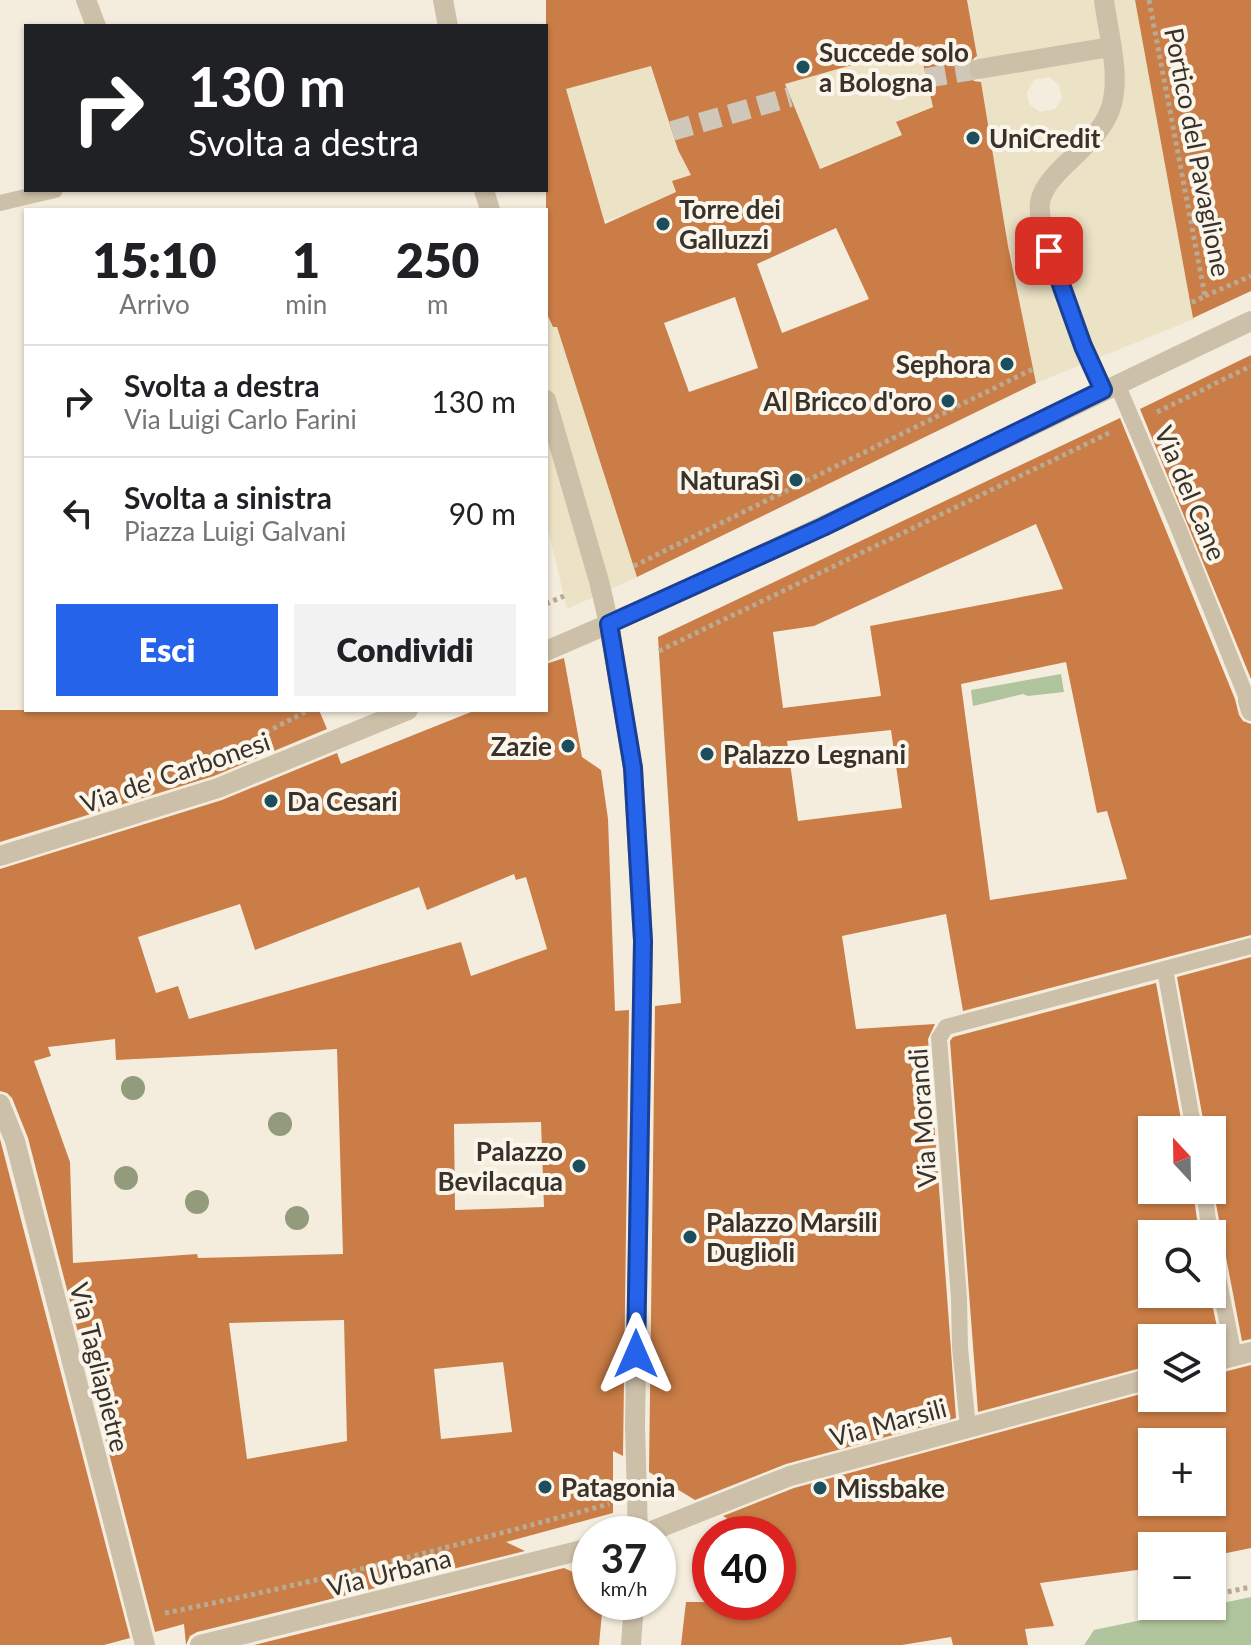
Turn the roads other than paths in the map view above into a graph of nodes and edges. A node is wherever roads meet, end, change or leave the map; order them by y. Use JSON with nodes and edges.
{"nodes":[{"id":1,"x":86,"y":0,"type":"edge"},
{"id":2,"x":443,"y":0,"type":"edge"},
{"id":3,"x":1104,"y":0,"type":"edge"},
{"id":4,"x":95,"y":24,"type":"edge"},
{"id":5,"x":448,"y":24,"type":"edge"},
{"id":6,"x":1110,"y":47,"type":"junction"},
{"id":7,"x":979,"y":69,"type":"tunnel mouth"},
{"id":8,"x":47,"y":192,"type":"edge"},
{"id":9,"x":0,"y":203,"type":"edge"},
{"id":10,"x":1251,"y":321,"type":"edge"},
{"id":11,"x":1110,"y":387,"type":"junction"},
{"id":12,"x":548,"y":407,"type":"edge"},
{"id":13,"x":609,"y":624,"type":"junction"},
{"id":14,"x":548,"y":650,"type":"edge"},
{"id":15,"x":1249,"y":706,"type":"edge"},
{"id":16,"x":403,"y":712,"type":"edge"},
{"id":17,"x":0,"y":856,"type":"edge"},
{"id":18,"x":1251,"y":946,"type":"edge"},
{"id":19,"x":1165,"y":970,"type":"junction"},
{"id":20,"x":0,"y":1104,"type":"edge"},
{"id":21,"x":1191,"y":1116,"type":"edge"},
{"id":22,"x":1226,"y":1295,"type":"edge"},
{"id":23,"x":1243,"y":1354,"type":"edge"},
{"id":24,"x":1138,"y":1382,"type":"edge"},
{"id":25,"x":968,"y":1427,"type":"junction"},
{"id":26,"x":640,"y":1516,"type":"edge"},
{"id":27,"x":676,"y":1520,"type":"edge"},
{"id":28,"x":572,"y":1553,"type":"edge"},
{"id":29,"x":633,"y":1620,"type":"edge"},
{"id":30,"x":145,"y":1645,"type":"edge"},
{"id":31,"x":200,"y":1645,"type":"edge"},
{"id":32,"x":631,"y":1645,"type":"edge"}],
"edges":[{"from":1,"to":4,"type":"street"},
{"from":2,"to":5,"type":"street"},
{"from":3,"to":6,"type":"street"},
{"from":6,"to":7,"type":"street"},
{"from":6,"to":11,"type":"street"},
{"from":8,"to":9,"type":"lane"},
{"from":10,"to":11,"type":"street"},
{"from":11,"to":13,"type":"street"},
{"from":11,"to":15,"type":"lane","name":"Via del Cane"},
{"from":12,"to":13,"type":"street"},
{"from":13,"to":14,"type":"street"},
{"from":13,"to":26,"type":"street"},
{"from":16,"to":17,"type":"street","name":"Via de' Carbonesi"},
{"from":18,"to":19,"type":"lane","name":"Via Morandi"},
{"from":19,"to":21,"type":"lane"},
{"from":19,"to":25,"type":"lane","name":"Via Morandi"},
{"from":20,"to":30,"type":"street","name":"Via Tagliapietre"},
{"from":22,"to":23,"type":"lane"},
{"from":24,"to":25,"type":"street","name":"Via Marsili"},
{"from":25,"to":27,"type":"street","name":"Via Marsili"},
{"from":28,"to":31,"type":"street","name":"Via Urbana"},
{"from":29,"to":32,"type":"street"}]}
